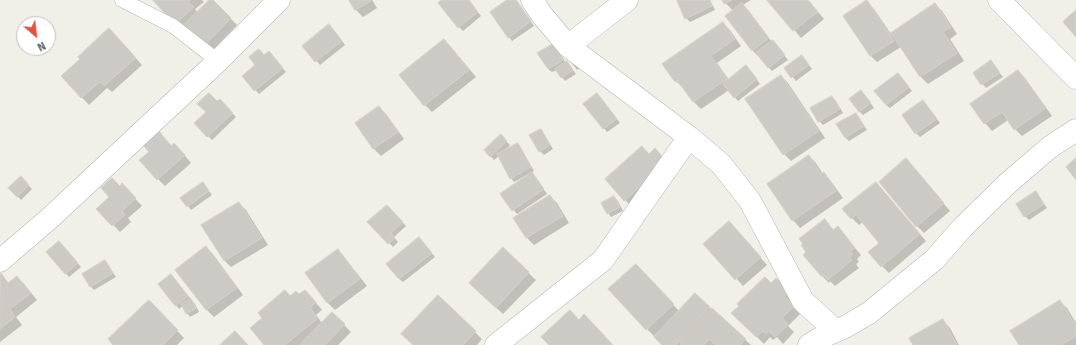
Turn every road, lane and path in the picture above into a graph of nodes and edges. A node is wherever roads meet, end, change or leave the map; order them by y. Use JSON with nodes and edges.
{"nodes":[{"id":1,"x":122,"y":0,"type":"edge"},
{"id":2,"x":278,"y":0,"type":"edge"},
{"id":3,"x":532,"y":0,"type":"edge"},
{"id":4,"x":627,"y":0,"type":"edge"},
{"id":5,"x":999,"y":0,"type":"edge"},
{"id":6,"x":568,"y":46,"type":"junction"},
{"id":7,"x":218,"y":61,"type":"junction"},
{"id":8,"x":1076,"y":78,"type":"edge"},
{"id":9,"x":1076,"y":130,"type":"edge"},
{"id":10,"x":689,"y":137,"type":"junction"},
{"id":11,"x":0,"y":261,"type":"edge"},
{"id":12,"x":836,"y":331,"type":"junction"},
{"id":13,"x":496,"y":345,"type":"edge"},
{"id":14,"x":809,"y":345,"type":"edge"}],
"edges":[{"from":1,"to":7,"type":"lane"},
{"from":2,"to":7,"type":"street"},
{"from":3,"to":6,"type":"street"},
{"from":4,"to":6,"type":"street"},
{"from":5,"to":8,"type":"street"},
{"from":6,"to":10,"type":"street"},
{"from":7,"to":11,"type":"street"},
{"from":9,"to":12,"type":"street"},
{"from":10,"to":12,"type":"street"},
{"from":10,"to":13,"type":"street"},
{"from":12,"to":14,"type":"street"}]}
